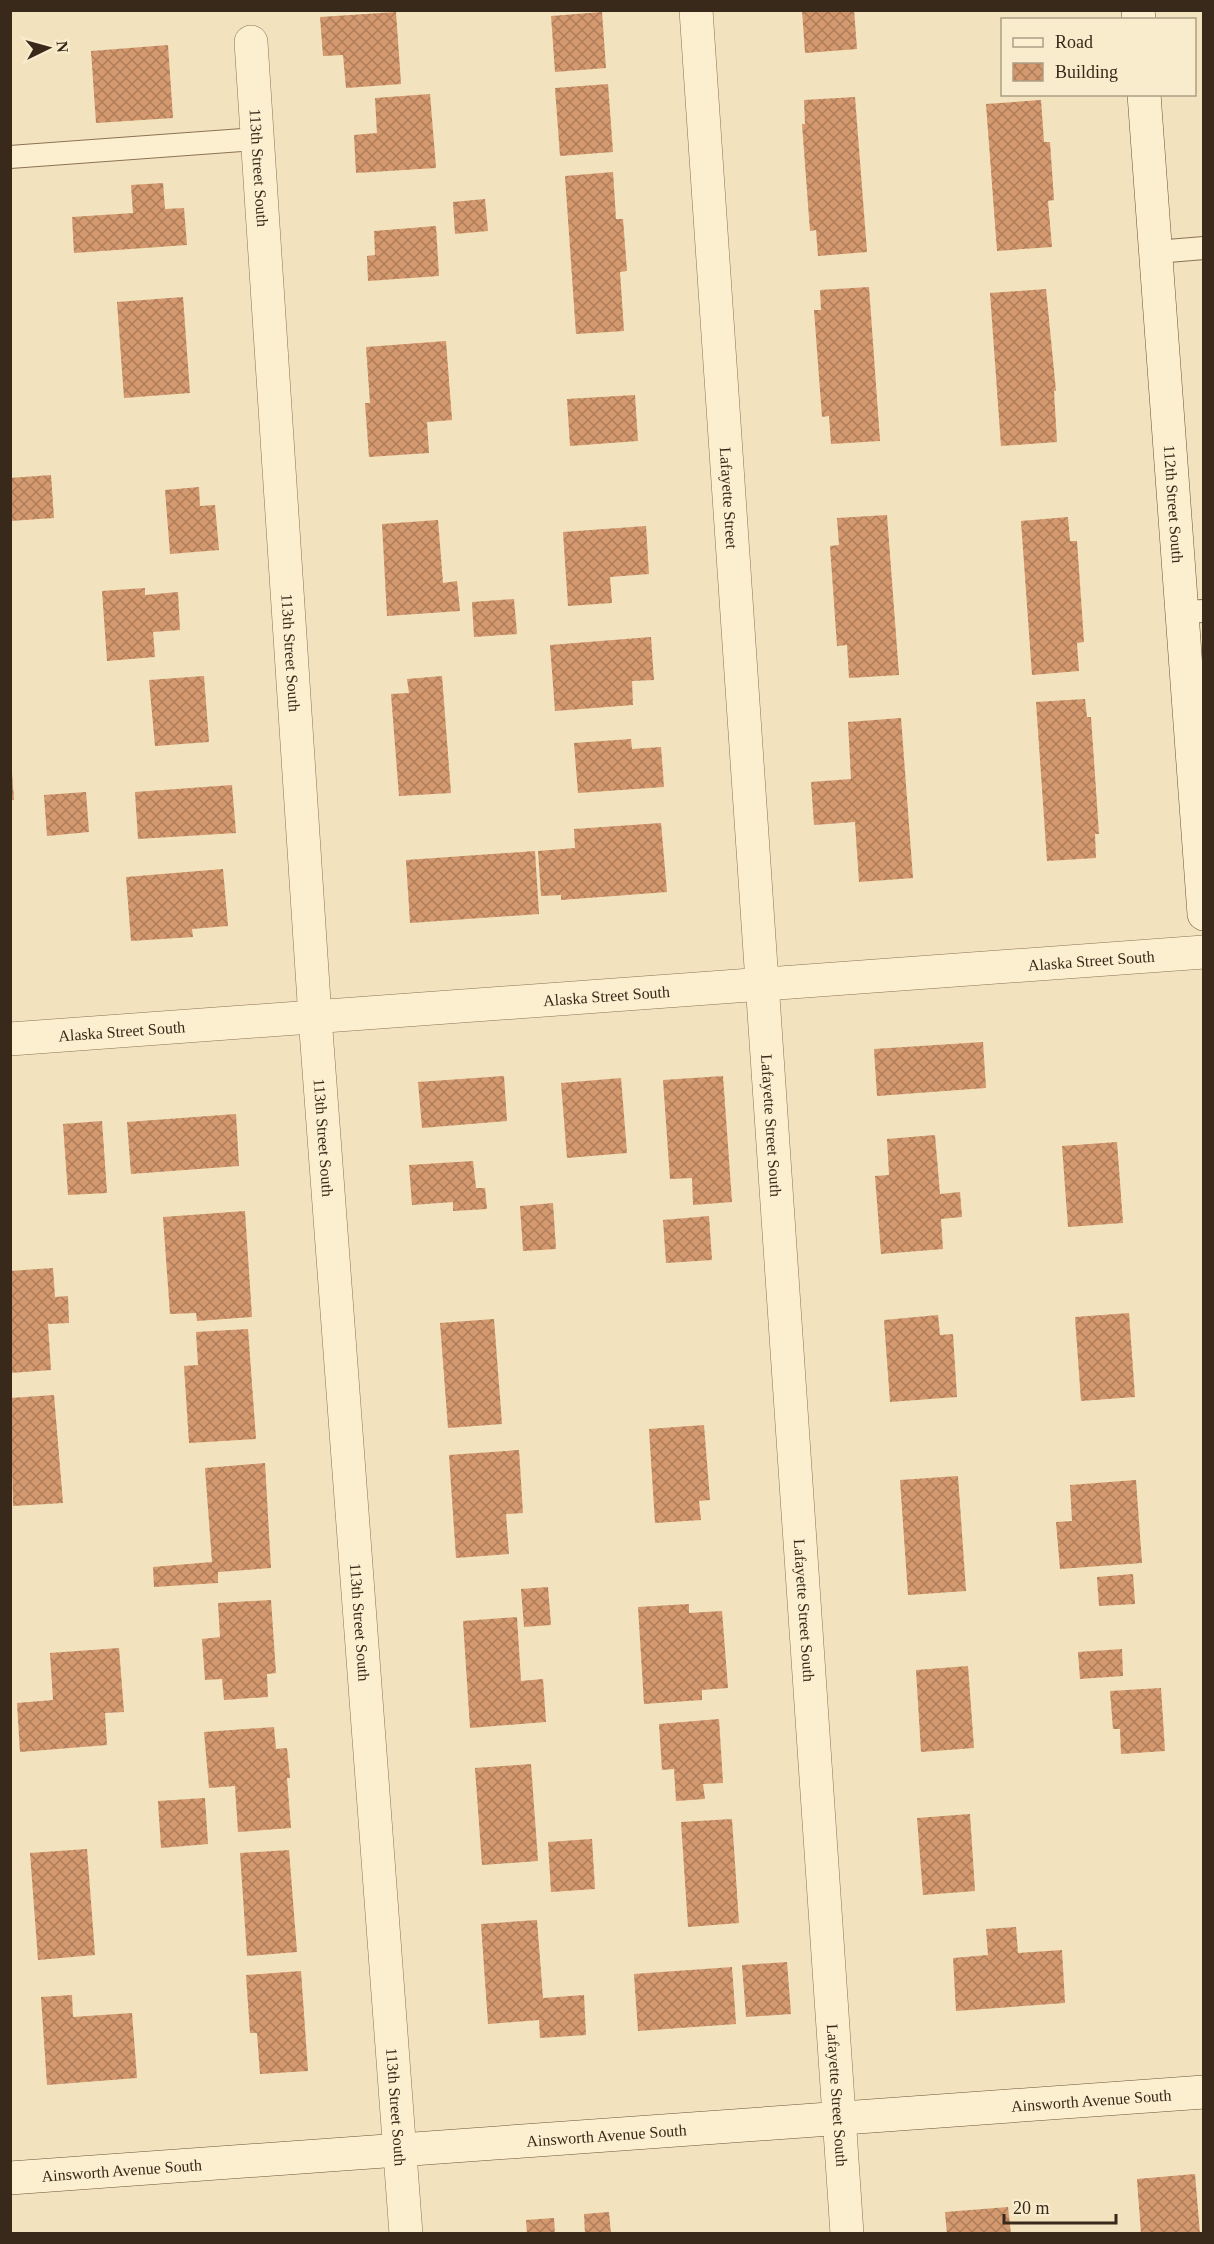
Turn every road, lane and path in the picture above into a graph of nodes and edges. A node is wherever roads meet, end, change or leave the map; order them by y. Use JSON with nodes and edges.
{"nodes":[{"id":1,"x":696,"y":10,"type":"edge"},
{"id":2,"x":251,"y":42,"type":"dead end"},
{"id":3,"x":1144,"y":96,"type":"edge"},
{"id":4,"x":257,"y":139,"type":"junction"},
{"id":5,"x":10,"y":157,"type":"edge"},
{"id":6,"x":1203,"y":248,"type":"edge"},
{"id":7,"x":1156,"y":252,"type":"junction"},
{"id":8,"x":1192,"y":612,"type":"edge"},
{"id":9,"x":1203,"y":914,"type":"edge"},
{"id":10,"x":1203,"y":952,"type":"edge"},
{"id":11,"x":760,"y":985,"type":"junction"},
{"id":12,"x":315,"y":1017,"type":"junction"},
{"id":13,"x":10,"y":1039,"type":"edge"},
{"id":14,"x":1203,"y":2092,"type":"edge"},
{"id":15,"x":839,"y":2118,"type":"junction"},
{"id":16,"x":399,"y":2150,"type":"junction"},
{"id":17,"x":10,"y":2178,"type":"edge"},
{"id":18,"x":406,"y":2234,"type":"edge"},
{"id":19,"x":847,"y":2234,"type":"edge"}],
"edges":[{"from":1,"to":11,"type":"street","name":"Lafayette Street"},
{"from":2,"to":4,"type":"street","name":"113th Street South"},
{"from":3,"to":7,"type":"street","name":"112th Street South"},
{"from":4,"to":5,"type":"lane"},
{"from":4,"to":12,"type":"street","name":"113th Street South"},
{"from":6,"to":7,"type":"lane"},
{"from":7,"to":8,"type":"street","name":"112th Street South"},
{"from":8,"to":9,"type":"street","name":"112th Street South"},
{"from":10,"to":11,"type":"street","name":"Alaska Street South"},
{"from":11,"to":12,"type":"street","name":"Alaska Street South"},
{"from":11,"to":15,"type":"street","name":"Lafayette Street South"},
{"from":12,"to":13,"type":"street","name":"Alaska Street South"},
{"from":12,"to":16,"type":"street","name":"113th Street South"},
{"from":14,"to":15,"type":"street","name":"Ainsworth Avenue South"},
{"from":15,"to":16,"type":"street","name":"Ainsworth Avenue South"},
{"from":15,"to":19,"type":"street","name":"Lafayette Street South"},
{"from":16,"to":17,"type":"street","name":"Ainsworth Avenue South"},
{"from":16,"to":18,"type":"street","name":"113th Street South"}]}
